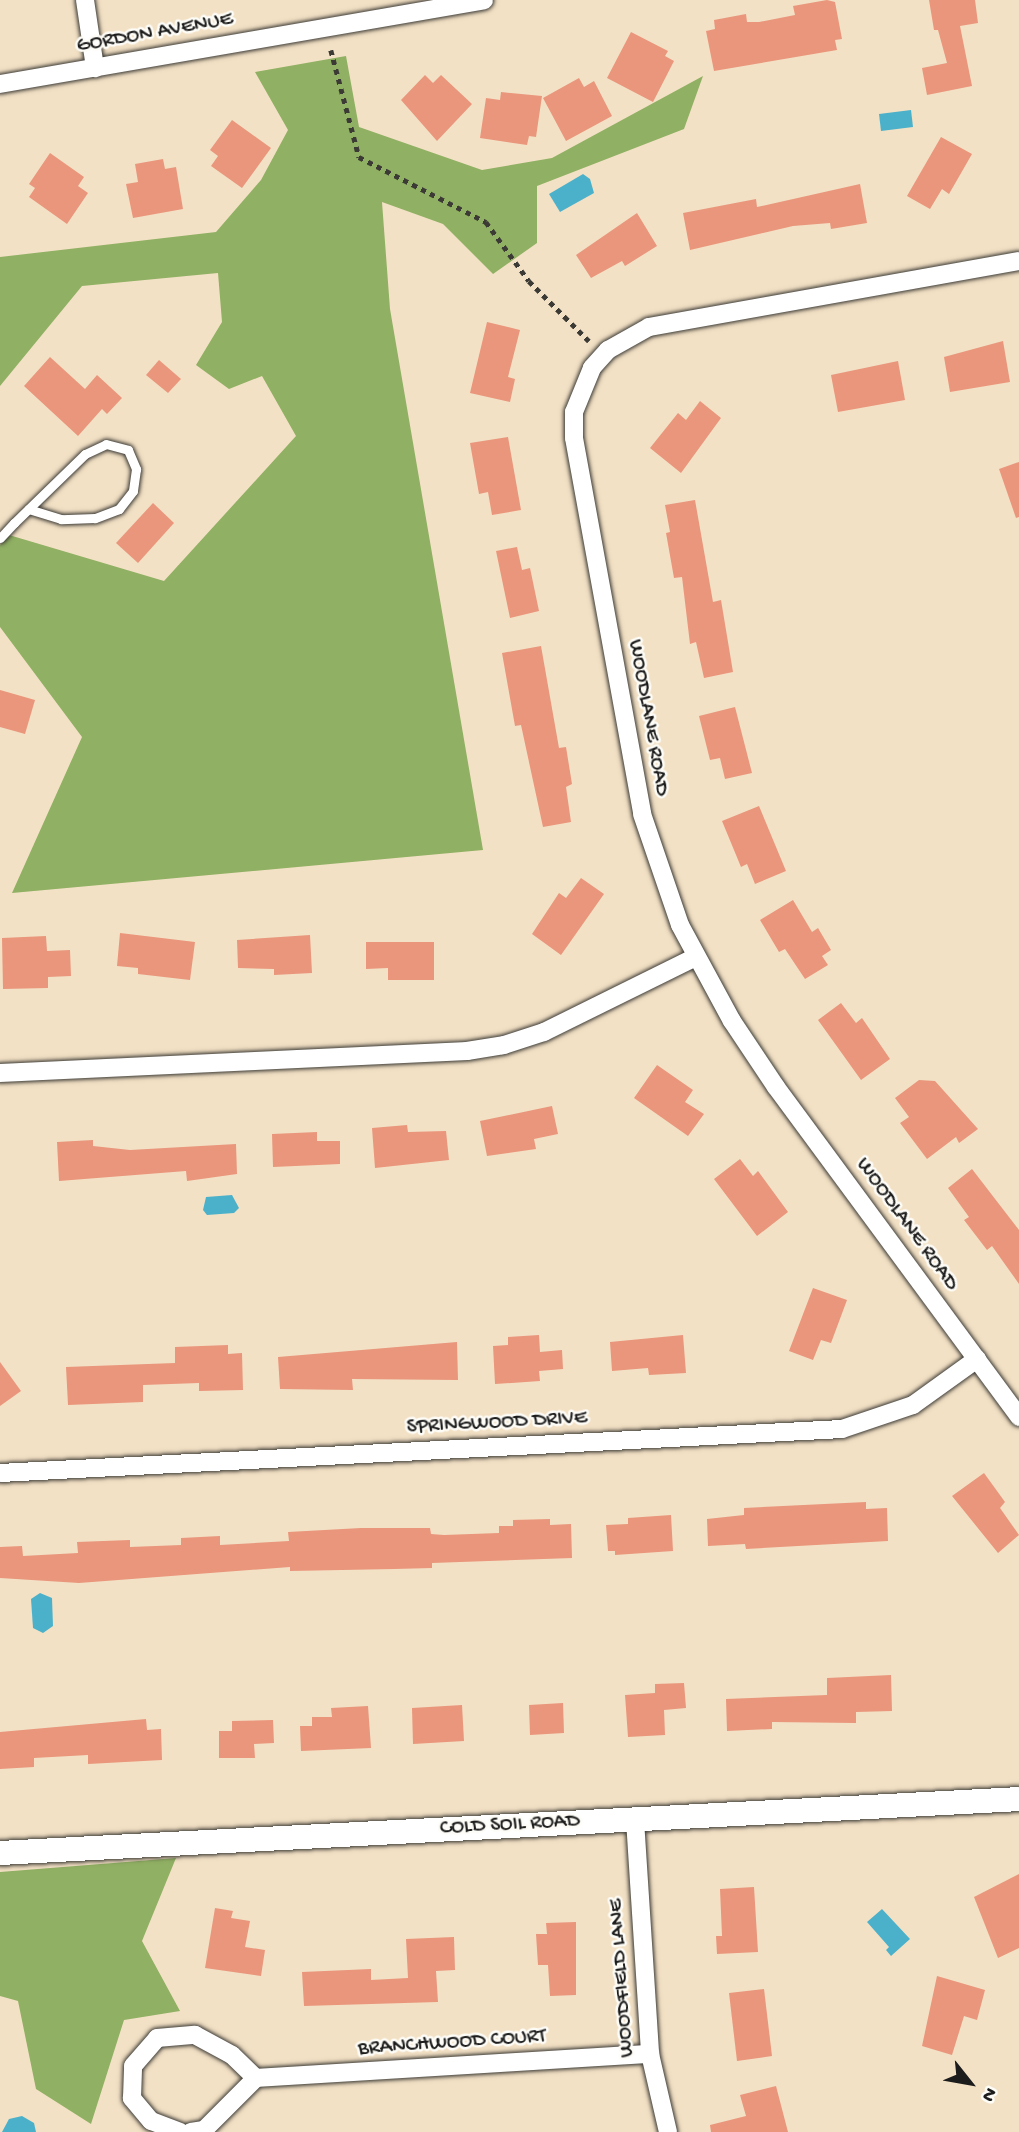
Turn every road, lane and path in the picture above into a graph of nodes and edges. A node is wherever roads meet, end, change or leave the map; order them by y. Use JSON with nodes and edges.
{"nodes":[{"id":1,"x":85,"y":0,"type":"edge"},
{"id":2,"x":484,"y":0,"type":"edge"},
{"id":3,"x":331,"y":50,"type":"dead end"},
{"id":4,"x":95,"y":68,"type":"junction"},
{"id":5,"x":0,"y":84,"type":"edge"},
{"id":6,"x":1019,"y":261,"type":"edge"},
{"id":7,"x":589,"y":341,"type":"dead end"},
{"id":8,"x":29,"y":509,"type":"junction"},
{"id":9,"x":0,"y":538,"type":"edge"},
{"id":10,"x":696,"y":957,"type":"junction"},
{"id":11,"x":0,"y":1073,"type":"edge"},
{"id":12,"x":977,"y":1359,"type":"junction"},
{"id":13,"x":1019,"y":1417,"type":"edge"},
{"id":14,"x":0,"y":1473,"type":"edge"},
{"id":15,"x":1019,"y":1799,"type":"edge"},
{"id":16,"x":635,"y":1819,"type":"junction"},
{"id":17,"x":0,"y":1853,"type":"edge"},
{"id":18,"x":650,"y":2054,"type":"junction"},
{"id":19,"x":256,"y":2078,"type":"junction"},
{"id":20,"x":180,"y":2132,"type":"edge"},
{"id":21,"x":191,"y":2132,"type":"edge"},
{"id":22,"x":668,"y":2132,"type":"edge"}],
"edges":[{"from":1,"to":4,"type":"street"},
{"from":2,"to":4,"type":"street","name":"GORDON AVENUE"},
{"from":3,"to":7,"type":"path"},
{"from":4,"to":5,"type":"street","name":"GORDON AVENUE"},
{"from":6,"to":10,"type":"street","name":"WOODLANE ROAD"},
{"from":8,"to":8,"type":"lane"},
{"from":8,"to":9,"type":"lane"},
{"from":10,"to":11,"type":"street"},
{"from":10,"to":12,"type":"street","name":"WOODLANE ROAD"},
{"from":12,"to":13,"type":"street","name":"WOODLANE ROAD"},
{"from":12,"to":14,"type":"street","name":"SPRINGWOOD DRIVE"},
{"from":15,"to":16,"type":"street","name":"COLD SOIL ROAD"},
{"from":16,"to":17,"type":"street","name":"COLD SOIL ROAD"},
{"from":16,"to":18,"type":"street","name":"WOODFIELD LANE"},
{"from":18,"to":19,"type":"street","name":"BRANCHWOOD COURT"},
{"from":18,"to":22,"type":"street","name":"WOODFIELD LANE"},
{"from":19,"to":20,"type":"street"},
{"from":19,"to":21,"type":"street"}]}
